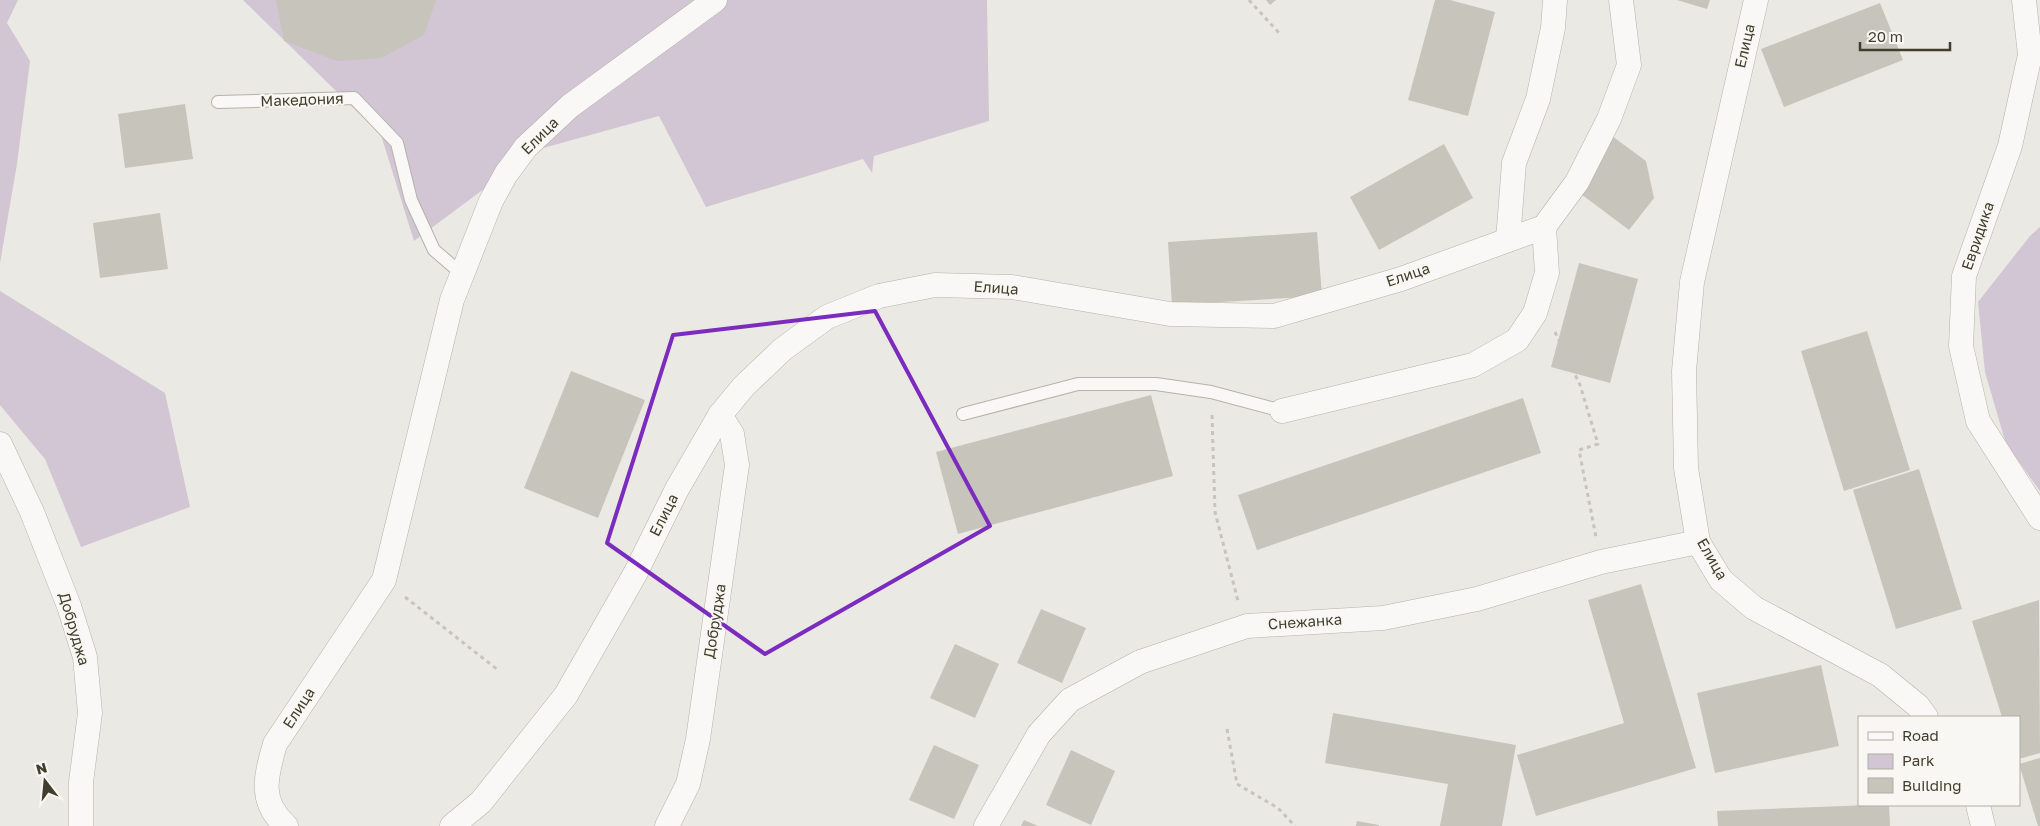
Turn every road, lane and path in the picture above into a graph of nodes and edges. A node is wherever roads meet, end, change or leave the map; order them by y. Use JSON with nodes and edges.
{"nodes":[{"id":1,"x":715,"y":0,"type":"edge"},
{"id":2,"x":1249,"y":0,"type":"edge"},
{"id":3,"x":1555,"y":0,"type":"edge"},
{"id":4,"x":1621,"y":0,"type":"edge"},
{"id":5,"x":1756,"y":0,"type":"edge"},
{"id":6,"x":2024,"y":0,"type":"edge"},
{"id":7,"x":1280,"y":34,"type":"dead end"},
{"id":8,"x":218,"y":102,"type":"dead end"},
{"id":9,"x":1544,"y":227,"type":"junction"},
{"id":10,"x":1508,"y":240,"type":"junction"},
{"id":11,"x":462,"y":274,"type":"junction"},
{"id":12,"x":1535,"y":313,"type":"junction"},
{"id":13,"x":1211,"y":392,"type":"junction"},
{"id":14,"x":1282,"y":410,"type":"joint"},
{"id":15,"x":963,"y":414,"type":"dead end"},
{"id":16,"x":720,"y":415,"type":"junction"},
{"id":17,"x":0,"y":444,"type":"edge"},
{"id":18,"x":2040,"y":518,"type":"edge"},
{"id":19,"x":1698,"y":542,"type":"junction"},
{"id":20,"x":1601,"y":562,"type":"junction"},
{"id":21,"x":1238,"y":598,"type":"dead end"},
{"id":22,"x":417,"y":606,"type":"dead end"},
{"id":23,"x":498,"y":670,"type":"dead end"},
{"id":24,"x":1925,"y":716,"type":"edge"},
{"id":25,"x":1227,"y":729,"type":"dead end"},
{"id":26,"x":1978,"y":806,"type":"edge"},
{"id":27,"x":81,"y":826,"type":"edge"},
{"id":28,"x":286,"y":826,"type":"edge"},
{"id":29,"x":452,"y":826,"type":"edge"},
{"id":30,"x":668,"y":826,"type":"edge"},
{"id":31,"x":986,"y":826,"type":"edge"},
{"id":32,"x":1296,"y":826,"type":"edge"},
{"id":33,"x":1983,"y":826,"type":"edge"}],
"edges":[{"from":1,"to":11,"type":"street","name":"Елица"},
{"from":2,"to":7,"type":"path"},
{"from":3,"to":10,"type":"street"},
{"from":4,"to":9,"type":"street"},
{"from":5,"to":19,"type":"street","name":"Елица"},
{"from":6,"to":18,"type":"street","name":"Евридика"},
{"from":8,"to":11,"type":"lane","name":"Македония"},
{"from":9,"to":10,"type":"street","name":"Елица"},
{"from":9,"to":12,"type":"street"},
{"from":10,"to":16,"type":"street","name":"Елица"},
{"from":11,"to":28,"type":"street","name":"Елица"},
{"from":12,"to":14,"type":"street"},
{"from":12,"to":20,"type":"path"},
{"from":13,"to":14,"type":"lane"},
{"from":13,"to":15,"type":"lane"},
{"from":13,"to":21,"type":"path"},
{"from":16,"to":29,"type":"street","name":"Елица"},
{"from":16,"to":30,"type":"street","name":"Добруджа"},
{"from":17,"to":27,"type":"street","name":"Добруджа"},
{"from":19,"to":20,"type":"street","name":"Снежанка"},
{"from":19,"to":24,"type":"street","name":"Елица"},
{"from":20,"to":31,"type":"street","name":"Снежанка"},
{"from":22,"to":23,"type":"path"},
{"from":25,"to":32,"type":"path"},
{"from":26,"to":33,"type":"street"}]}
